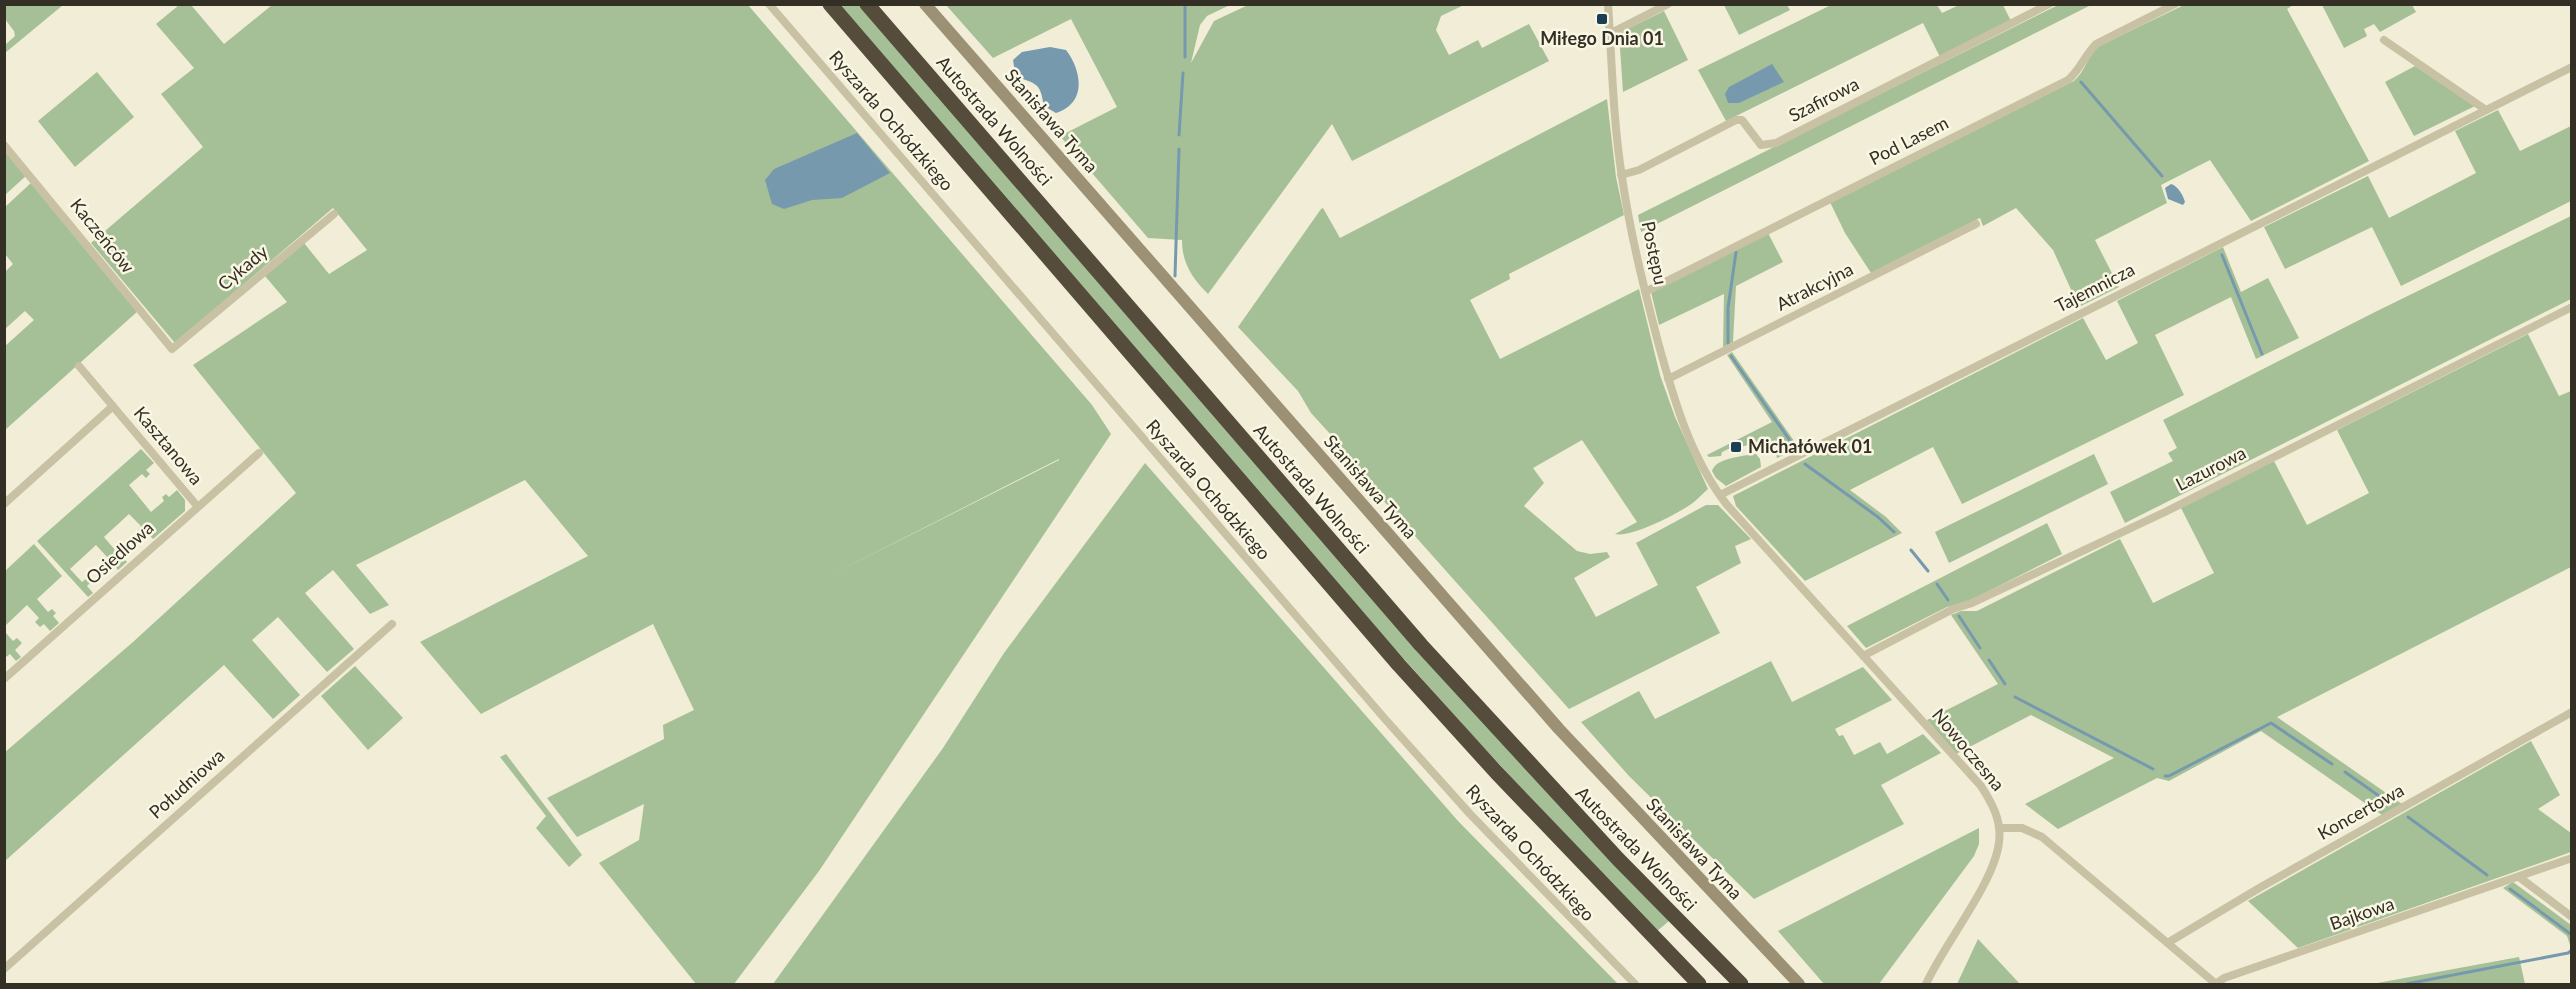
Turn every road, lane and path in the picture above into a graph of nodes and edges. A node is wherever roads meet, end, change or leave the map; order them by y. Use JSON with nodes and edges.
{"nodes":[{"id":1,"x":770,"y":4,"type":"edge"},
{"id":2,"x":830,"y":4,"type":"edge"},
{"id":3,"x":867,"y":4,"type":"edge"},
{"id":4,"x":925,"y":4,"type":"edge"},
{"id":5,"x":1608,"y":4,"type":"edge"},
{"id":6,"x":1668,"y":4,"type":"edge"},
{"id":7,"x":2049,"y":4,"type":"edge"},
{"id":8,"x":2175,"y":4,"type":"edge"},
{"id":9,"x":1611,"y":33,"type":"junction"},
{"id":10,"x":2384,"y":40,"type":"dead end"},
{"id":11,"x":2571,"y":67,"type":"edge"},
{"id":12,"x":2486,"y":110,"type":"junction"},
{"id":13,"x":4,"y":145,"type":"edge"},
{"id":14,"x":1622,"y":175,"type":"junction"},
{"id":15,"x":334,"y":214,"type":"dead end"},
{"id":16,"x":1976,"y":224,"type":"dead end"},
{"id":17,"x":1645,"y":292,"type":"junction"},
{"id":18,"x":2571,"y":307,"type":"edge"},
{"id":19,"x":172,"y":349,"type":"joint"},
{"id":20,"x":79,"y":366,"type":"dead end"},
{"id":21,"x":1668,"y":379,"type":"junction"},
{"id":22,"x":113,"y":406,"type":"junction"},
{"id":23,"x":259,"y":453,"type":"dead end"},
{"id":24,"x":1720,"y":495,"type":"junction"},
{"id":25,"x":4,"y":504,"type":"edge"},
{"id":26,"x":198,"y":507,"type":"junction"},
{"id":27,"x":392,"y":624,"type":"dead end"},
{"id":28,"x":1863,"y":656,"type":"junction"},
{"id":29,"x":4,"y":679,"type":"edge"},
{"id":30,"x":2571,"y":712,"type":"edge"},
{"id":31,"x":1999,"y":828,"type":"junction"},
{"id":32,"x":2571,"y":858,"type":"edge"},
{"id":33,"x":2519,"y":877,"type":"junction"},
{"id":34,"x":2571,"y":917,"type":"edge"},
{"id":35,"x":2169,"y":942,"type":"junction"},
{"id":36,"x":4,"y":969,"type":"edge"},
{"id":37,"x":1635,"y":984,"type":"edge"},
{"id":38,"x":1699,"y":984,"type":"edge"},
{"id":39,"x":1741,"y":984,"type":"edge"},
{"id":40,"x":1799,"y":984,"type":"edge"},
{"id":41,"x":1926,"y":984,"type":"edge"},
{"id":42,"x":2216,"y":984,"type":"edge"}],
"edges":[{"from":1,"to":37,"type":"street","name":"Ryszarda Ochódzkiego"},
{"from":2,"to":38,"type":"highway"},
{"from":3,"to":39,"type":"highway","name":"Autostrada Wolności"},
{"from":4,"to":40,"type":"street","name":"Stanisława Tyma"},
{"from":5,"to":9,"type":"street","name":"Postępu"},
{"from":6,"to":9,"type":"street"},
{"from":7,"to":14,"type":"street","name":"Szafirowa"},
{"from":8,"to":17,"type":"street","name":"Pod Lasem"},
{"from":9,"to":14,"type":"street","name":"Postępu"},
{"from":10,"to":12,"type":"street"},
{"from":11,"to":12,"type":"street","name":"Tajemnicza"},
{"from":12,"to":24,"type":"street","name":"Tajemnicza"},
{"from":13,"to":19,"type":"street","name":"Kaczeńców"},
{"from":14,"to":17,"type":"street","name":"Postępu"},
{"from":15,"to":19,"type":"street","name":"Cykady"},
{"from":16,"to":21,"type":"street","name":"Atrakcyjna"},
{"from":17,"to":21,"type":"street","name":"Postępu"},
{"from":18,"to":28,"type":"street","name":"Lazurowa"},
{"from":20,"to":22,"type":"street","name":"Kasztanowa"},
{"from":21,"to":24,"type":"street","name":"Postępu"},
{"from":22,"to":25,"type":"street","name":"Kasztanowa"},
{"from":22,"to":26,"type":"street","name":"Kasztanowa"},
{"from":23,"to":26,"type":"street","name":"Osiedlowa"},
{"from":24,"to":28,"type":"street","name":"Nowoczesna"},
{"from":26,"to":29,"type":"street","name":"Osiedlowa"},
{"from":27,"to":36,"type":"street","name":"Południowa"},
{"from":28,"to":31,"type":"street","name":"Nowoczesna"},
{"from":30,"to":35,"type":"street","name":"Koncertowa"},
{"from":31,"to":35,"type":"street"},
{"from":31,"to":41,"type":"street"},
{"from":32,"to":33,"type":"street","name":"Bajkowa"},
{"from":33,"to":34,"type":"street"},
{"from":33,"to":42,"type":"street","name":"Bajkowa"},
{"from":35,"to":42,"type":"street"}]}
